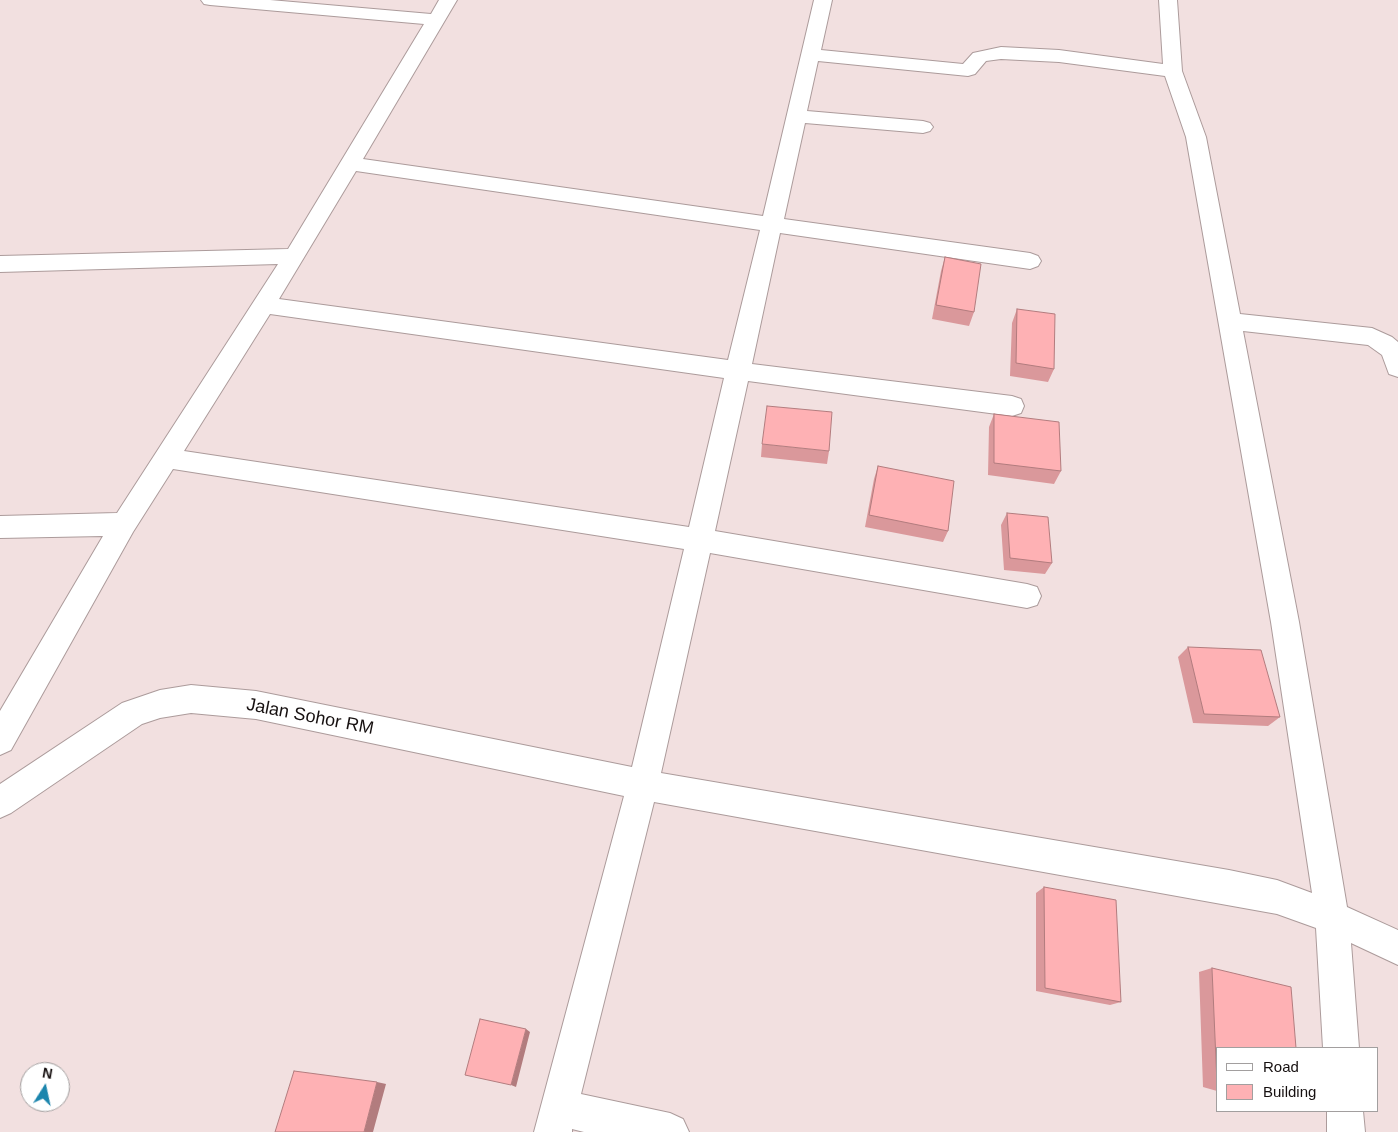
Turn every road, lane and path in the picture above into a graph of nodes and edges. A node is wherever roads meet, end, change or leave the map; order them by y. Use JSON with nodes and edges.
{"nodes":[{"id":1,"x":210,"y":0,"type":"edge"},
{"id":2,"x":823,"y":0,"type":"edge"},
{"id":3,"x":1168,"y":0,"type":"edge"},
{"id":4,"x":442,"y":10,"type":"edge"},
{"id":5,"x":812,"y":55,"type":"junction"},
{"id":6,"x":1173,"y":71,"type":"junction"},
{"id":7,"x":797,"y":116,"type":"junction"},
{"id":8,"x":923,"y":127,"type":"dead end"},
{"id":9,"x":350,"y":164,"type":"junction"},
{"id":10,"x":772,"y":223,"type":"junction"},
{"id":11,"x":295,"y":256,"type":"junction"},
{"id":12,"x":1030,"y":261,"type":"dead end"},
{"id":13,"x":0,"y":264,"type":"edge"},
{"id":14,"x":264,"y":305,"type":"junction"},
{"id":15,"x":1229,"y":322,"type":"junction"},
{"id":16,"x":1398,"y":368,"type":"edge"},
{"id":17,"x":739,"y":371,"type":"junction"},
{"id":18,"x":1012,"y":406,"type":"dead end"},
{"id":19,"x":166,"y":458,"type":"junction"},
{"id":20,"x":124,"y":524,"type":"junction"},
{"id":21,"x":0,"y":527,"type":"edge"},
{"id":22,"x":700,"y":540,"type":"junction"},
{"id":23,"x":1027,"y":596,"type":"dead end"},
{"id":24,"x":0,"y":740,"type":"edge"},
{"id":25,"x":643,"y":785,"type":"junction"},
{"id":26,"x":0,"y":802,"type":"edge"},
{"id":27,"x":1332,"y":917,"type":"junction"},
{"id":28,"x":1398,"y":948,"type":"edge"},
{"id":29,"x":1341,"y":1047,"type":"edge"},
{"id":30,"x":1345,"y":1112,"type":"edge"},
{"id":31,"x":556,"y":1120,"type":"edge"},
{"id":32,"x":670,"y":1132,"type":"edge"},
{"id":33,"x":1346,"y":1132,"type":"edge"}],
"edges":[{"from":1,"to":4,"type":"street"},
{"from":2,"to":5,"type":"street"},
{"from":3,"to":6,"type":"street"},
{"from":4,"to":9,"type":"street"},
{"from":5,"to":6,"type":"street"},
{"from":5,"to":7,"type":"street"},
{"from":6,"to":15,"type":"street"},
{"from":7,"to":8,"type":"street"},
{"from":7,"to":10,"type":"street"},
{"from":9,"to":10,"type":"street"},
{"from":9,"to":11,"type":"street"},
{"from":10,"to":12,"type":"street"},
{"from":10,"to":17,"type":"street"},
{"from":11,"to":13,"type":"street"},
{"from":11,"to":14,"type":"street"},
{"from":14,"to":17,"type":"street"},
{"from":14,"to":19,"type":"street"},
{"from":15,"to":16,"type":"street"},
{"from":15,"to":27,"type":"street"},
{"from":17,"to":18,"type":"street"},
{"from":17,"to":22,"type":"street"},
{"from":19,"to":20,"type":"street"},
{"from":19,"to":22,"type":"street"},
{"from":20,"to":21,"type":"street"},
{"from":20,"to":24,"type":"street"},
{"from":22,"to":23,"type":"street"},
{"from":22,"to":25,"type":"street"},
{"from":25,"to":26,"type":"street","name":"Jalan Sohor RM"},
{"from":25,"to":27,"type":"street","name":"Jalan Sohor RM"},
{"from":25,"to":31,"type":"street"},
{"from":27,"to":28,"type":"street","name":"Jalan Sohor RM"},
{"from":27,"to":29,"type":"street"},
{"from":30,"to":33,"type":"street"},
{"from":31,"to":32,"type":"street"}]}
